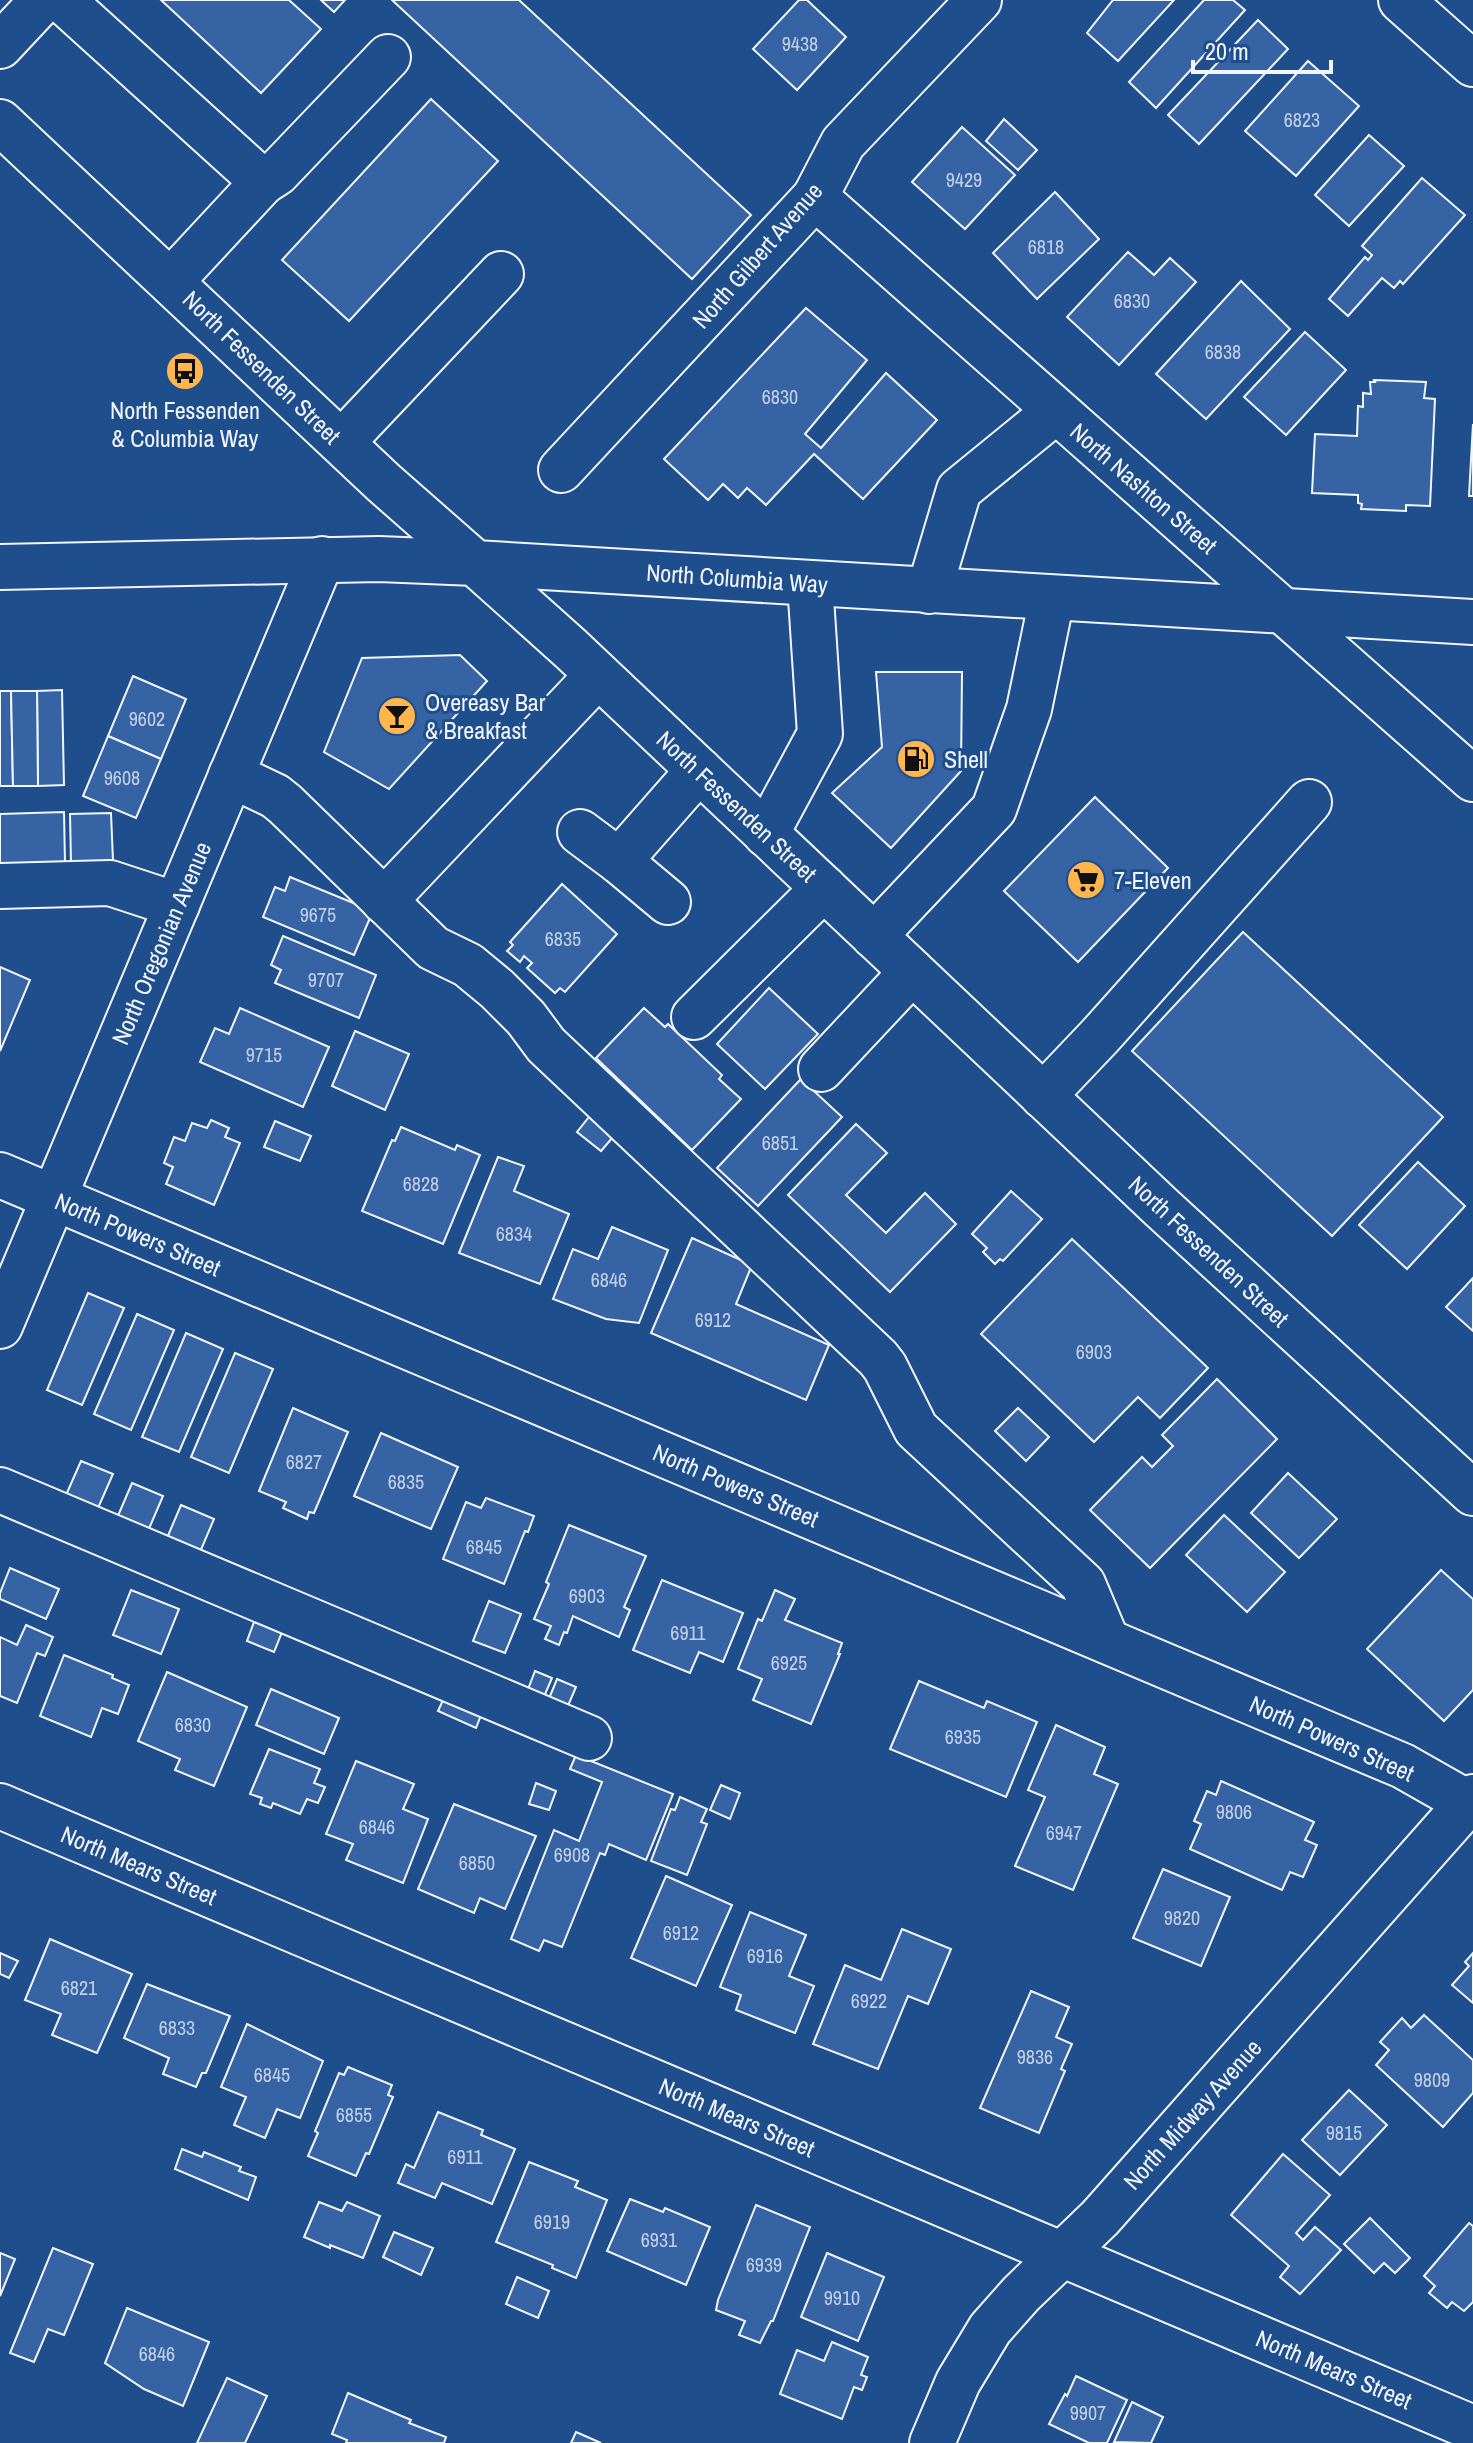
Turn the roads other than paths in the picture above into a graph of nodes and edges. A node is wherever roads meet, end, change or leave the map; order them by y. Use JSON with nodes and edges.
{"nodes":[{"id":1,"x":43,"y":0,"type":"edge"},
{"id":2,"x":62,"y":0,"type":"edge"},
{"id":3,"x":979,"y":0,"type":"edge"},
{"id":4,"x":1401,"y":0,"type":"edge"},
{"id":5,"x":0,"y":46,"type":"edge"},
{"id":6,"x":388,"y":57,"type":"dead end"},
{"id":7,"x":1473,"y":64,"type":"edge"},
{"id":8,"x":0,"y":122,"type":"edge"},
{"id":9,"x":263,"y":182,"type":"junction"},
{"id":10,"x":815,"y":197,"type":"junction"},
{"id":11,"x":501,"y":274,"type":"dead end"},
{"id":12,"x":171,"y":281,"type":"junction"},
{"id":13,"x":1056,"y":411,"type":"junction"},
{"id":14,"x":342,"y":442,"type":"junction"},
{"id":15,"x":561,"y":470,"type":"dead end"},
{"id":16,"x":322,"y":559,"type":"junction"},
{"id":17,"x":475,"y":563,"type":"junction"},
{"id":18,"x":0,"y":567,"type":"edge"},
{"id":19,"x":810,"y":583,"type":"junction"},
{"id":20,"x":929,"y":591,"type":"junction"},
{"id":21,"x":1052,"y":598,"type":"junction"},
{"id":22,"x":1285,"y":613,"type":"junction"},
{"id":23,"x":1473,"y":622,"type":"edge"},
{"id":24,"x":598,"y":675,"type":"junction"},
{"id":25,"x":699,"y":770,"type":"junction"},
{"id":26,"x":231,"y":775,"type":"junction"},
{"id":27,"x":1473,"y":779,"type":"edge"},
{"id":28,"x":1309,"y":802,"type":"dead end"},
{"id":29,"x":580,"y":832,"type":"dead end"},
{"id":30,"x":766,"y":834,"type":"junction"},
{"id":31,"x":619,"y":861,"type":"junction"},
{"id":32,"x":0,"y":886,"type":"edge"},
{"id":33,"x":824,"y":888,"type":"junction"},
{"id":34,"x":384,"y":901,"type":"junction"},
{"id":35,"x":668,"y":902,"type":"dead end"},
{"id":36,"x":177,"y":905,"type":"junction"},
{"id":37,"x":874,"y":936,"type":"junction"},
{"id":38,"x":912,"y":972,"type":"junction"},
{"id":39,"x":694,"y":1017,"type":"dead end"},
{"id":40,"x":821,"y":1069,"type":"dead end"},
{"id":41,"x":1043,"y":1096,"type":"junction"},
{"id":42,"x":0,"y":1175,"type":"edge"},
{"id":43,"x":54,"y":1198,"type":"junction"},
{"id":44,"x":0,"y":1326,"type":"edge"},
{"id":45,"x":0,"y":1490,"type":"edge"},
{"id":46,"x":1473,"y":1493,"type":"edge"},
{"id":47,"x":1107,"y":1641,"type":"junction"},
{"id":48,"x":589,"y":1738,"type":"dead end"},
{"id":49,"x":1470,"y":1800,"type":"edge"},
{"id":50,"x":0,"y":1806,"type":"edge"},
{"id":51,"x":1062,"y":2254,"type":"junction"},
{"id":52,"x":1473,"y":2428,"type":"edge"},
{"id":53,"x":932,"y":2443,"type":"edge"}],
"edges":[{"from":1,"to":5,"type":"street"},
{"from":2,"to":9,"type":"street"},
{"from":3,"to":10,"type":"street","name":"North Gilbert Avenue"},
{"from":4,"to":7,"type":"street"},
{"from":6,"to":9,"type":"street"},
{"from":8,"to":12,"type":"street","name":"North Fessenden Street"},
{"from":9,"to":12,"type":"street"},
{"from":10,"to":13,"type":"street","name":"North Nashton Street"},
{"from":10,"to":15,"type":"street","name":"North Gilbert Avenue"},
{"from":11,"to":14,"type":"street"},
{"from":12,"to":14,"type":"street","name":"North Fessenden Street"},
{"from":13,"to":20,"type":"street"},
{"from":13,"to":22,"type":"street","name":"North Nashton Street"},
{"from":14,"to":17,"type":"street","name":"North Fessenden Street"},
{"from":16,"to":17,"type":"street","name":"North Columbia Way"},
{"from":16,"to":18,"type":"street","name":"North Columbia Way"},
{"from":16,"to":26,"type":"street","name":"North Oregonian Avenue"},
{"from":17,"to":19,"type":"street","name":"North Columbia Way"},
{"from":17,"to":24,"type":"street","name":"North Fessenden Street"},
{"from":19,"to":20,"type":"street","name":"North Columbia Way"},
{"from":19,"to":30,"type":"street"},
{"from":20,"to":21,"type":"street","name":"North Columbia Way"},
{"from":21,"to":22,"type":"street","name":"North Columbia Way"},
{"from":21,"to":37,"type":"street"},
{"from":22,"to":23,"type":"street","name":"North Columbia Way"},
{"from":22,"to":27,"type":"street","name":"North Nashton Street"},
{"from":24,"to":25,"type":"street","name":"North Fessenden Street"},
{"from":24,"to":34,"type":"street"},
{"from":25,"to":30,"type":"street","name":"North Fessenden Street"},
{"from":25,"to":31,"type":"street"},
{"from":26,"to":34,"type":"street"},
{"from":26,"to":36,"type":"street","name":"North Oregonian Avenue"},
{"from":28,"to":41,"type":"street"},
{"from":29,"to":31,"type":"street"},
{"from":30,"to":33,"type":"street","name":"North Fessenden Street"},
{"from":31,"to":35,"type":"street"},
{"from":32,"to":36,"type":"street"},
{"from":33,"to":37,"type":"street","name":"North Fessenden Street"},
{"from":33,"to":39,"type":"street"},
{"from":34,"to":47,"type":"street"},
{"from":36,"to":43,"type":"street","name":"North Oregonian Avenue"},
{"from":37,"to":38,"type":"street","name":"North Fessenden Street"},
{"from":38,"to":40,"type":"street"},
{"from":38,"to":41,"type":"street","name":"North Fessenden Street"},
{"from":41,"to":46,"type":"street","name":"North Fessenden Street"},
{"from":42,"to":43,"type":"street","name":"North Powers Street"},
{"from":43,"to":44,"type":"street","name":"North Oregonian Avenue"},
{"from":43,"to":47,"type":"street","name":"North Powers Street"},
{"from":45,"to":48,"type":"street"},
{"from":47,"to":49,"type":"street","name":"North Powers Street"},
{"from":49,"to":51,"type":"street","name":"North Midway Avenue"},
{"from":50,"to":51,"type":"street","name":"North Mears Street"},
{"from":51,"to":52,"type":"street","name":"North Mears Street"},
{"from":51,"to":53,"type":"street","name":"North Midway Avenue"}]}
